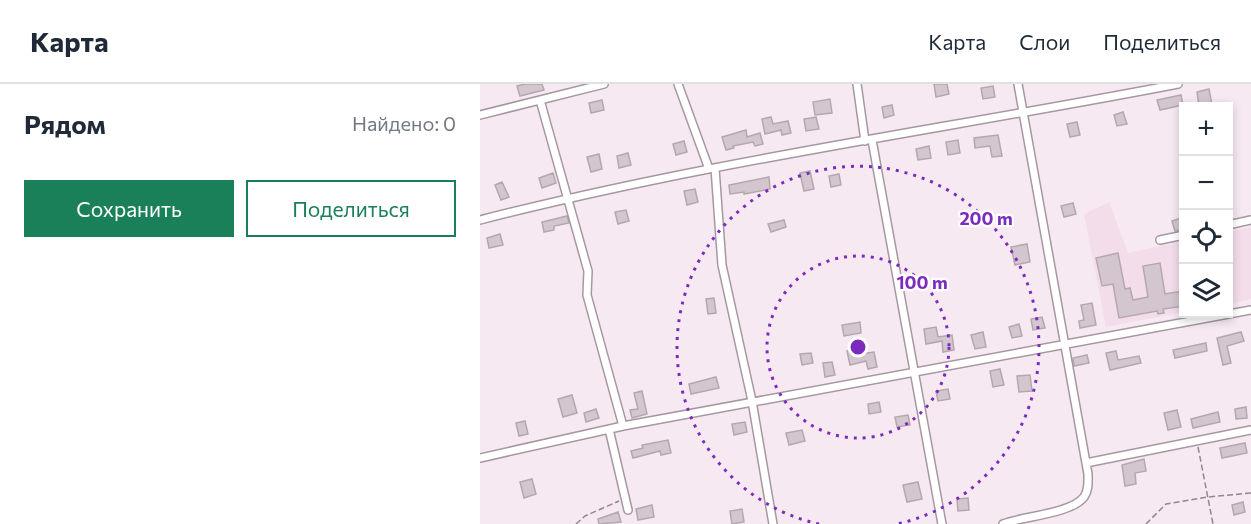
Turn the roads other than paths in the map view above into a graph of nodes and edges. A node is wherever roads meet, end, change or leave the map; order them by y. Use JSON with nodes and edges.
{"nodes":[{"id":1,"x":604,"y":84,"type":"edge"},
{"id":2,"x":678,"y":84,"type":"edge"},
{"id":3,"x":857,"y":84,"type":"edge"},
{"id":4,"x":1018,"y":84,"type":"edge"},
{"id":5,"x":1178,"y":84,"type":"edge"},
{"id":6,"x":540,"y":100,"type":"junction"},
{"id":7,"x":1024,"y":114,"type":"junction"},
{"id":8,"x":480,"y":116,"type":"edge"},
{"id":9,"x":868,"y":141,"type":"junction"},
{"id":10,"x":712,"y":168,"type":"junction"},
{"id":11,"x":568,"y":198,"type":"junction"},
{"id":12,"x":480,"y":220,"type":"edge"},
{"id":13,"x":1251,"y":220,"type":"edge"},
{"id":14,"x":1233,"y":224,"type":"edge"},
{"id":15,"x":1179,"y":236,"type":"edge"},
{"id":16,"x":1160,"y":240,"type":"dead end"},
{"id":17,"x":1251,"y":310,"type":"edge"},
{"id":18,"x":1064,"y":345,"type":"junction"},
{"id":19,"x":915,"y":372,"type":"junction"},
{"id":20,"x":752,"y":402,"type":"junction"},
{"id":21,"x":623,"y":426,"type":"junction"},
{"id":22,"x":609,"y":429,"type":"junction"},
{"id":23,"x":1251,"y":430,"type":"edge"},
{"id":24,"x":480,"y":458,"type":"edge"},
{"id":25,"x":1086,"y":463,"type":"junction"},
{"id":26,"x":628,"y":510,"type":"dead end"},
{"id":27,"x":773,"y":524,"type":"edge"},
{"id":28,"x":942,"y":524,"type":"edge"},
{"id":29,"x":1003,"y":524,"type":"edge"}],
"edges":[{"from":1,"to":6,"type":"street"},
{"from":2,"to":10,"type":"street"},
{"from":3,"to":9,"type":"street"},
{"from":4,"to":7,"type":"street"},
{"from":5,"to":7,"type":"street"},
{"from":6,"to":8,"type":"street"},
{"from":6,"to":11,"type":"street"},
{"from":7,"to":9,"type":"street"},
{"from":7,"to":18,"type":"street"},
{"from":9,"to":10,"type":"street"},
{"from":9,"to":19,"type":"street"},
{"from":10,"to":11,"type":"street"},
{"from":10,"to":20,"type":"street"},
{"from":11,"to":12,"type":"street"},
{"from":11,"to":21,"type":"street"},
{"from":13,"to":14,"type":"street"},
{"from":15,"to":16,"type":"street"},
{"from":17,"to":18,"type":"street"},
{"from":18,"to":19,"type":"street"},
{"from":18,"to":25,"type":"street"},
{"from":19,"to":20,"type":"street"},
{"from":19,"to":28,"type":"street"},
{"from":20,"to":21,"type":"street"},
{"from":20,"to":27,"type":"street"},
{"from":21,"to":22,"type":"street"},
{"from":22,"to":24,"type":"street"},
{"from":22,"to":26,"type":"street"},
{"from":23,"to":25,"type":"street"},
{"from":25,"to":29,"type":"street"}]}
